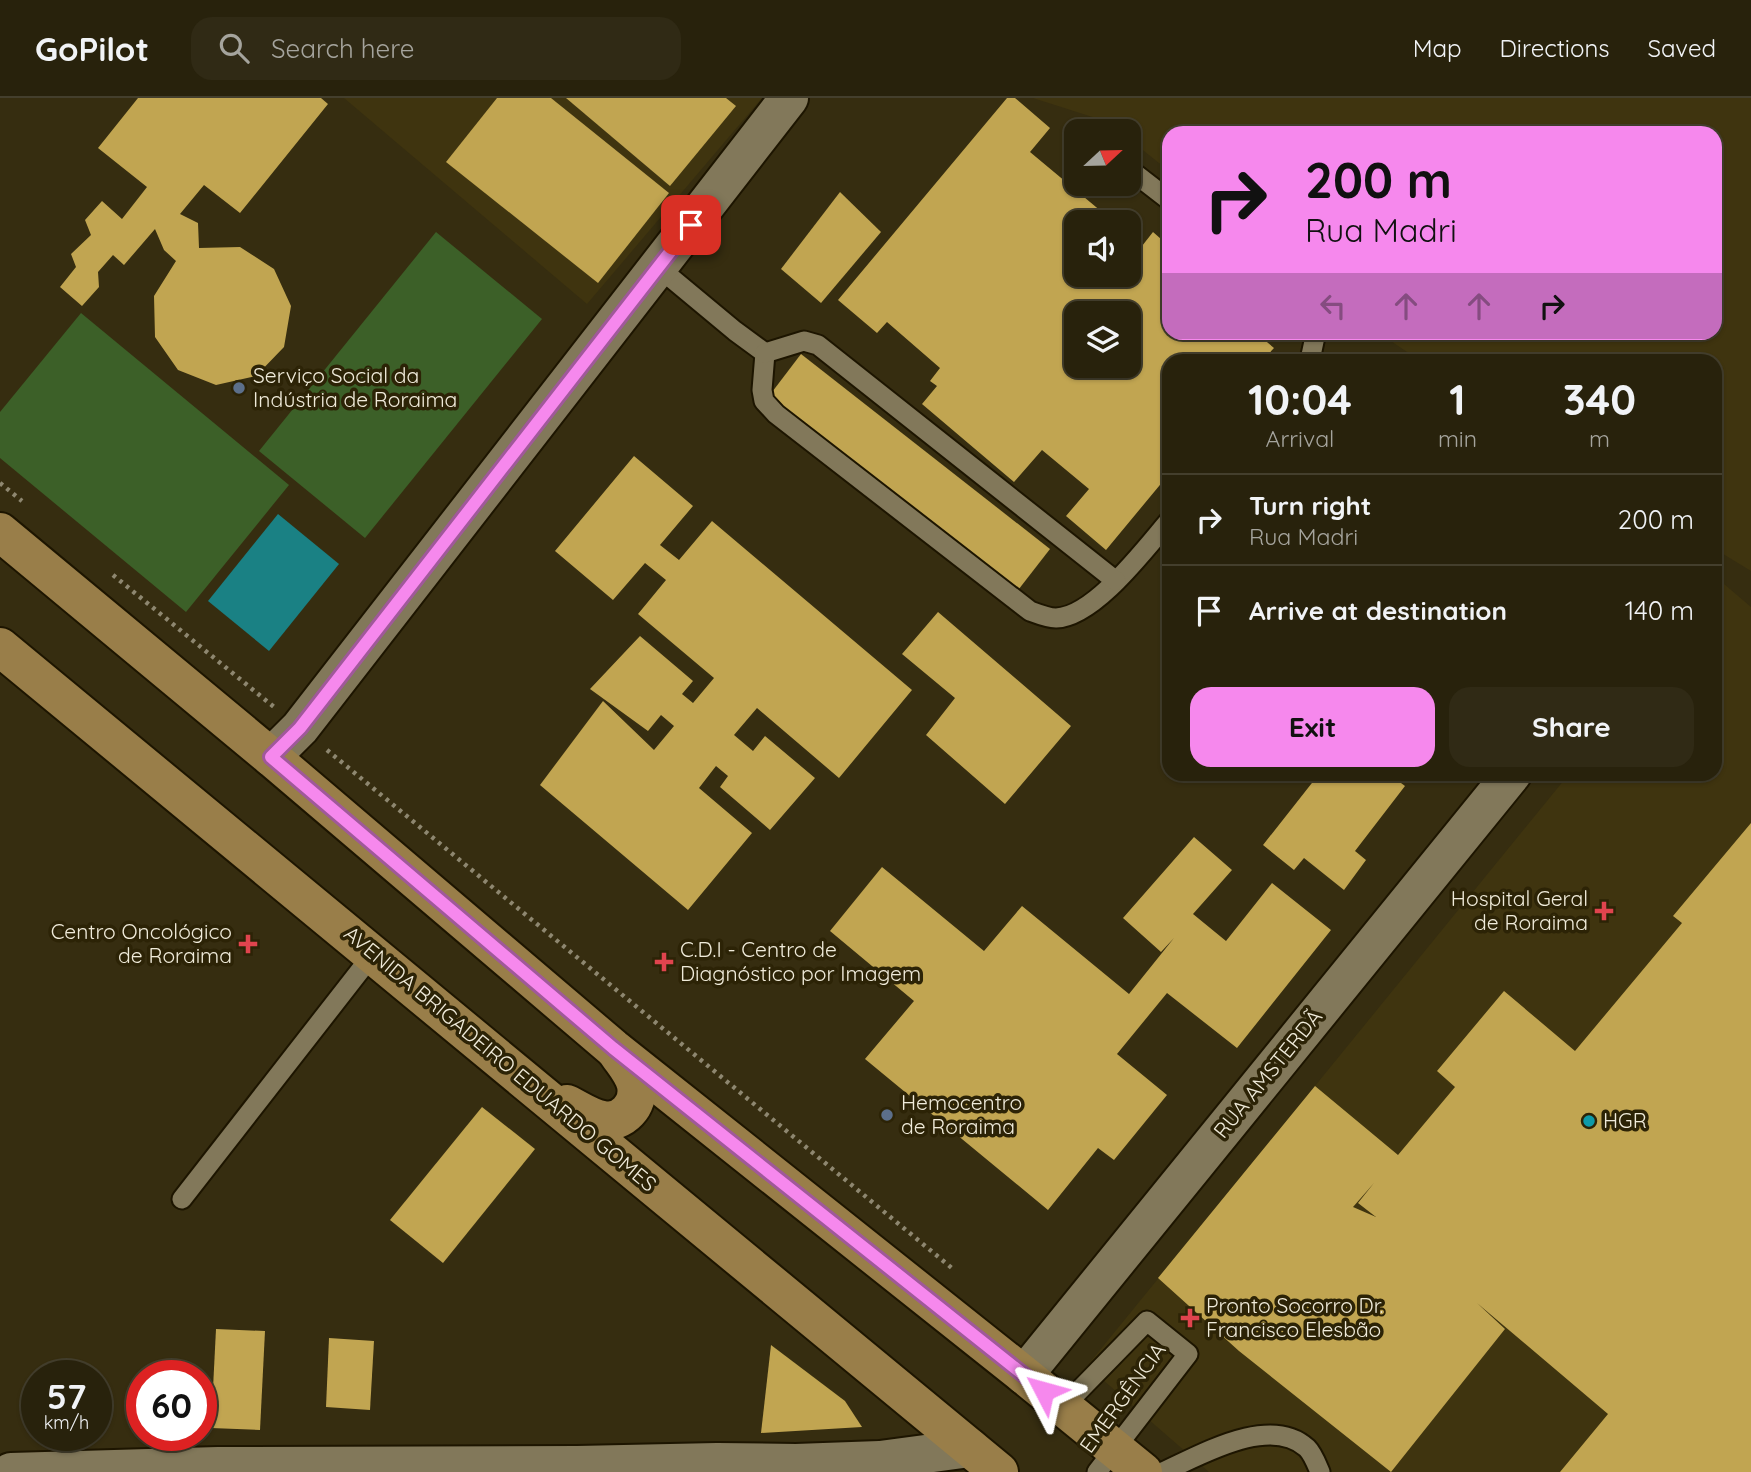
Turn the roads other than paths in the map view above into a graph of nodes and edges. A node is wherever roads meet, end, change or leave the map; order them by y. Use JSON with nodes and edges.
{"nodes":[{"id":1,"x":789,"y":98,"type":"edge"},
{"id":2,"x":1141,"y":178,"type":"edge"},
{"id":3,"x":1162,"y":195,"type":"edge"},
{"id":4,"x":658,"y":267,"type":"junction"},
{"id":5,"x":765,"y":353,"type":"junction"},
{"id":6,"x":1162,"y":529,"type":"edge"},
{"id":7,"x":0,"y":532,"type":"edge"},
{"id":8,"x":1116,"y":582,"type":"junction"},
{"id":9,"x":0,"y":647,"type":"edge"},
{"id":10,"x":271,"y":757,"type":"junction"},
{"id":11,"x":1506,"y":781,"type":"edge"},
{"id":12,"x":373,"y":954,"type":"junction"},
{"id":13,"x":613,"y":1048,"type":"junction"},
{"id":14,"x":545,"y":1096,"type":"junction"},
{"id":15,"x":182,"y":1199,"type":"dead end"},
{"id":16,"x":1024,"y":1375,"type":"junction"},
{"id":17,"x":1063,"y":1406,"type":"junction"},
{"id":18,"x":970,"y":1448,"type":"junction"},
{"id":19,"x":1118,"y":1464,"type":"edge"},
{"id":20,"x":717,"y":1467,"type":"edge"},
{"id":21,"x":11,"y":1472,"type":"edge"},
{"id":22,"x":999,"y":1472,"type":"edge"},
{"id":23,"x":1163,"y":1472,"type":"edge"},
{"id":24,"x":1320,"y":1472,"type":"edge"}],
"edges":[{"from":1,"to":4,"type":"street"},
{"from":2,"to":3,"type":"lane"},
{"from":4,"to":5,"type":"lane"},
{"from":4,"to":10,"type":"street"},
{"from":5,"to":8,"type":"lane"},
{"from":5,"to":8,"type":"lane"},
{"from":6,"to":8,"type":"lane"},
{"from":7,"to":10,"type":"main road"},
{"from":9,"to":12,"type":"main road","name":"AVENIDA BRIGADEIRO EDUARDO GOMES"},
{"from":10,"to":13,"type":"main road"},
{"from":11,"to":16,"type":"street","name":"RUA AMSTERDÃ"},
{"from":12,"to":14,"type":"main road","name":"AVENIDA BRIGADEIRO EDUARDO GOMES"},
{"from":12,"to":15,"type":"lane"},
{"from":13,"to":14,"type":"main road"},
{"from":13,"to":16,"type":"main road"},
{"from":14,"to":18,"type":"main road","name":"AVENIDA BRIGADEIRO EDUARDO GOMES"},
{"from":16,"to":17,"type":"main road"},
{"from":17,"to":19,"type":"main road"},
{"from":17,"to":19,"type":"lane","name":"EMERGÊNCIA"},
{"from":18,"to":20,"type":"street"},
{"from":18,"to":22,"type":"main road","name":"AVENIDA BRIGADEIRO EDUARDO GOMES"},
{"from":20,"to":21,"type":"street"},
{"from":23,"to":24,"type":"lane"}]}
